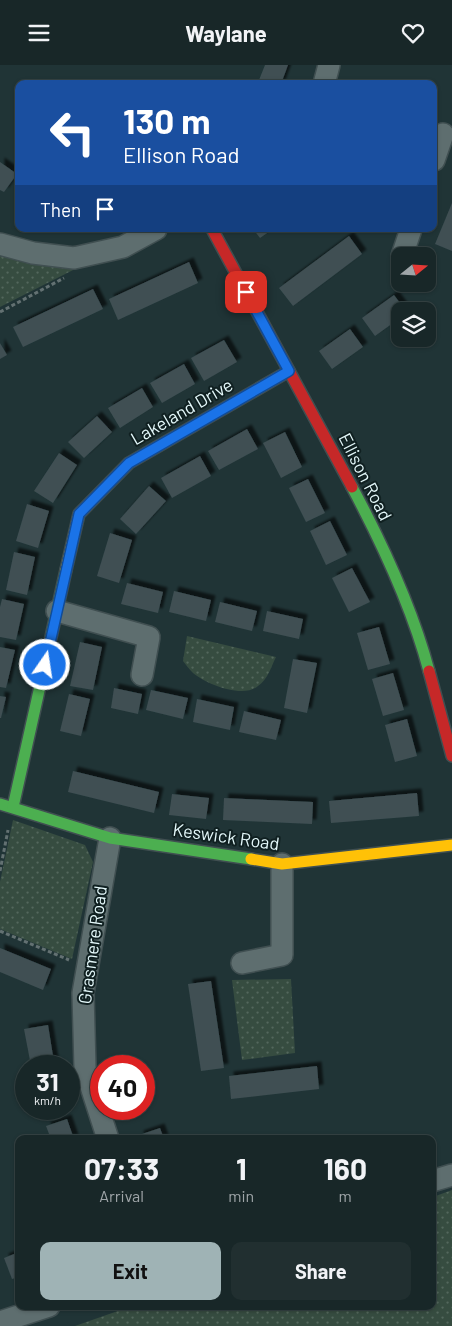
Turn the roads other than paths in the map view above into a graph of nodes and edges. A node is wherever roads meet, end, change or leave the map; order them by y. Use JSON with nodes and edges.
{"nodes":[{"id":1,"x":329,"y":65,"type":"edge"},
{"id":2,"x":325,"y":80,"type":"edge"},
{"id":3,"x":443,"y":134,"type":"edge"},
{"id":4,"x":437,"y":151,"type":"edge"},
{"id":5,"x":150,"y":232,"type":"edge"},
{"id":6,"x":214,"y":232,"type":"edge"},
{"id":7,"x":410,"y":232,"type":"edge"},
{"id":8,"x":0,"y":243,"type":"edge"},
{"id":9,"x":405,"y":247,"type":"edge"},
{"id":10,"x":289,"y":371,"type":"junction"},
{"id":11,"x":57,"y":611,"type":"junction"},
{"id":12,"x":142,"y":675,"type":"dead end"},
{"id":13,"x":452,"y":756,"type":"edge"},
{"id":14,"x":0,"y":803,"type":"edge"},
{"id":15,"x":13,"y":807,"type":"junction"},
{"id":16,"x":110,"y":838,"type":"junction"},
{"id":17,"x":452,"y":845,"type":"edge"},
{"id":18,"x":282,"y":864,"type":"junction"},
{"id":19,"x":242,"y":963,"type":"dead end"},
{"id":20,"x":107,"y":1135,"type":"edge"},
{"id":21,"x":452,"y":1175,"type":"edge"},
{"id":22,"x":436,"y":1180,"type":"edge"},
{"id":23,"x":37,"y":1310,"type":"edge"},
{"id":24,"x":0,"y":1322,"type":"edge"}],
"edges":[{"from":1,"to":2,"type":"street"},
{"from":3,"to":4,"type":"street"},
{"from":5,"to":8,"type":"street"},
{"from":6,"to":10,"type":"street","name":"Ellison Road"},
{"from":7,"to":9,"type":"street"},
{"from":10,"to":11,"type":"street","name":"Lakeland Drive"},
{"from":10,"to":13,"type":"street","name":"Ellison Road"},
{"from":11,"to":12,"type":"street"},
{"from":11,"to":15,"type":"street","name":"Lakeland Drive"},
{"from":14,"to":15,"type":"street","name":"Keswick Road"},
{"from":15,"to":16,"type":"street","name":"Keswick Road"},
{"from":16,"to":18,"type":"street","name":"Keswick Road"},
{"from":16,"to":20,"type":"street","name":"Grasmere Road"},
{"from":17,"to":18,"type":"street","name":"Keswick Road"},
{"from":18,"to":19,"type":"street"},
{"from":21,"to":22,"type":"street"},
{"from":23,"to":24,"type":"street"}]}
